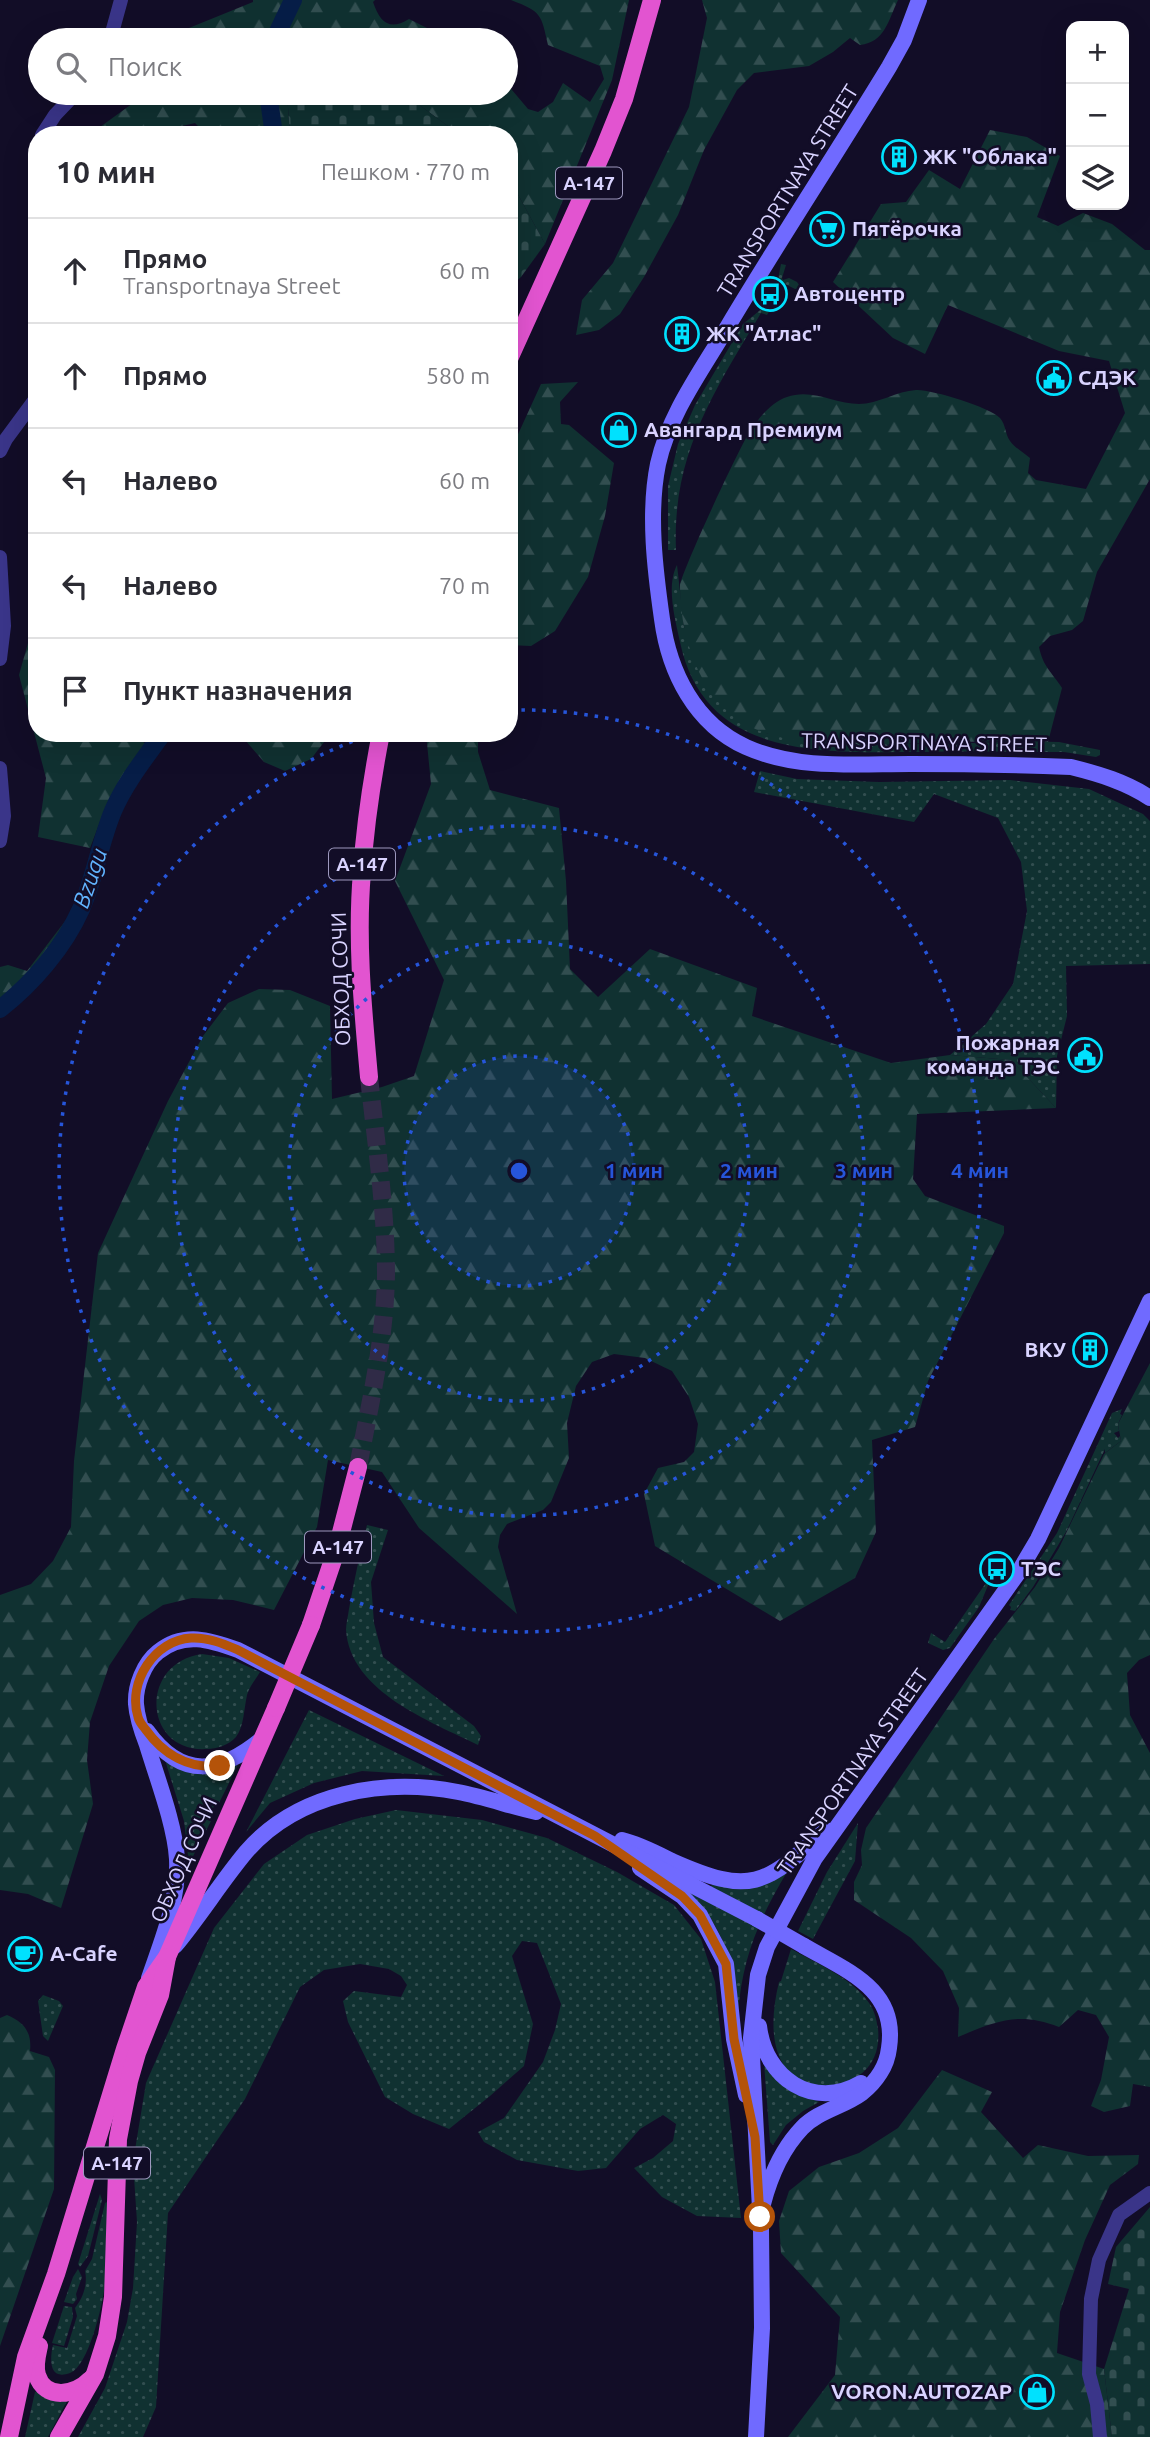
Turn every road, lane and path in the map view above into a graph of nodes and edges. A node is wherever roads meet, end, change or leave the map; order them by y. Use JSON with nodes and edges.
{"nodes":[{"id":1,"x":121,"y":0,"type":"edge"},
{"id":2,"x":652,"y":0,"type":"edge"},
{"id":3,"x":919,"y":0,"type":"edge"},
{"id":4,"x":113,"y":28,"type":"edge"},
{"id":5,"x":65,"y":105,"type":"edge"},
{"id":6,"x":48,"y":126,"type":"edge"},
{"id":7,"x":518,"y":339,"type":"edge"},
{"id":8,"x":28,"y":409,"type":"edge"},
{"id":9,"x":0,"y":451,"type":"edge"},
{"id":10,"x":0,"y":557,"type":"edge"},
{"id":11,"x":0,"y":659,"type":"edge"},
{"id":12,"x":380,"y":742,"type":"edge"},
{"id":13,"x":0,"y":768,"type":"edge"},
{"id":14,"x":1150,"y":798,"type":"edge"},
{"id":15,"x":0,"y":841,"type":"edge"},
{"id":16,"x":369,"y":1077,"type":"tunnel mouth"},
{"id":17,"x":1150,"y":1301,"type":"edge"},
{"id":18,"x":358,"y":1467,"type":"tunnel mouth"},
{"id":19,"x":138,"y":1719,"type":"junction"},
{"id":20,"x":262,"y":1738,"type":"junction"},
{"id":21,"x":844,"y":1815,"type":"junction"},
{"id":22,"x":559,"y":1817,"type":"junction"},
{"id":23,"x":595,"y":1836,"type":"junction"},
{"id":24,"x":167,"y":1957,"type":"junction"},
{"id":25,"x":758,"y":1975,"type":"junction"},
{"id":26,"x":146,"y":1987,"type":"junction"},
{"id":27,"x":891,"y":2033,"type":"junction"},
{"id":28,"x":755,"y":2137,"type":"junction"},
{"id":29,"x":1150,"y":2193,"type":"edge"},
{"id":30,"x":760,"y":2217,"type":"junction"},
{"id":31,"x":56,"y":2274,"type":"junction"},
{"id":32,"x":95,"y":2374,"type":"junction"},
{"id":33,"x":9,"y":2437,"type":"edge"},
{"id":34,"x":59,"y":2437,"type":"edge"},
{"id":35,"x":756,"y":2437,"type":"edge"},
{"id":36,"x":1100,"y":2437,"type":"edge"}],
"edges":[{"from":1,"to":4,"type":"street"},
{"from":2,"to":7,"type":"highway","number":"А-147"},
{"from":3,"to":14,"type":"main road","name":"TRANSPORTNAYA STREET"},
{"from":5,"to":6,"type":"street"},
{"from":8,"to":9,"type":"street"},
{"from":10,"to":11,"type":"street"},
{"from":12,"to":16,"type":"highway","name":"ОБХОД СОЧИ","number":"А-147"},
{"from":13,"to":15,"type":"street"},
{"from":17,"to":21,"type":"main road","name":"TRANSPORTNAYA STREET"},
{"from":18,"to":20,"type":"highway","name":"ОБХОД СОЧИ","number":"А-147","bridge":true},
{"from":19,"to":20,"type":"main road","number":"А-147"},
{"from":19,"to":22,"type":"main road","number":"А-147"},
{"from":19,"to":26,"type":"main road","number":"А-147"},
{"from":20,"to":24,"type":"highway","name":"ОБХОД СОЧИ","number":"А-147"},
{"from":21,"to":23,"type":"main road"},
{"from":21,"to":25,"type":"main road","name":"TRANSPORTNAYA STREET"},
{"from":22,"to":23,"type":"main road","number":"А-147"},
{"from":22,"to":24,"type":"main road","number":"А-147"},
{"from":23,"to":27,"type":"main road","bridge":true},
{"from":23,"to":28,"type":"main road"},
{"from":24,"to":26,"type":"highway","name":"ОБХОД СОЧИ","number":"А-147"},
{"from":24,"to":32,"type":"highway","name":"ОБХОД СОЧИ","number":"А-147"},
{"from":25,"to":27,"type":"main road"},
{"from":25,"to":28,"type":"main road","name":"TRANSPORTNAYA STREET"},
{"from":26,"to":31,"type":"highway","name":"ОБХОД СОЧИ","number":"А-147"},
{"from":27,"to":30,"type":"main road"},
{"from":28,"to":30,"type":"main road","name":"TRANSPORTNAYA STREET"},
{"from":29,"to":36,"type":"street"},
{"from":30,"to":35,"type":"main road","name":"TRANSPORTNAYA STREET"},
{"from":31,"to":32,"type":"highway","number":"А-147"},
{"from":31,"to":33,"type":"highway","name":"ОБХОД СОЧИ","number":"А-147"},
{"from":32,"to":34,"type":"highway","name":"ОБХОД СОЧИ","number":"А-147"}]}
